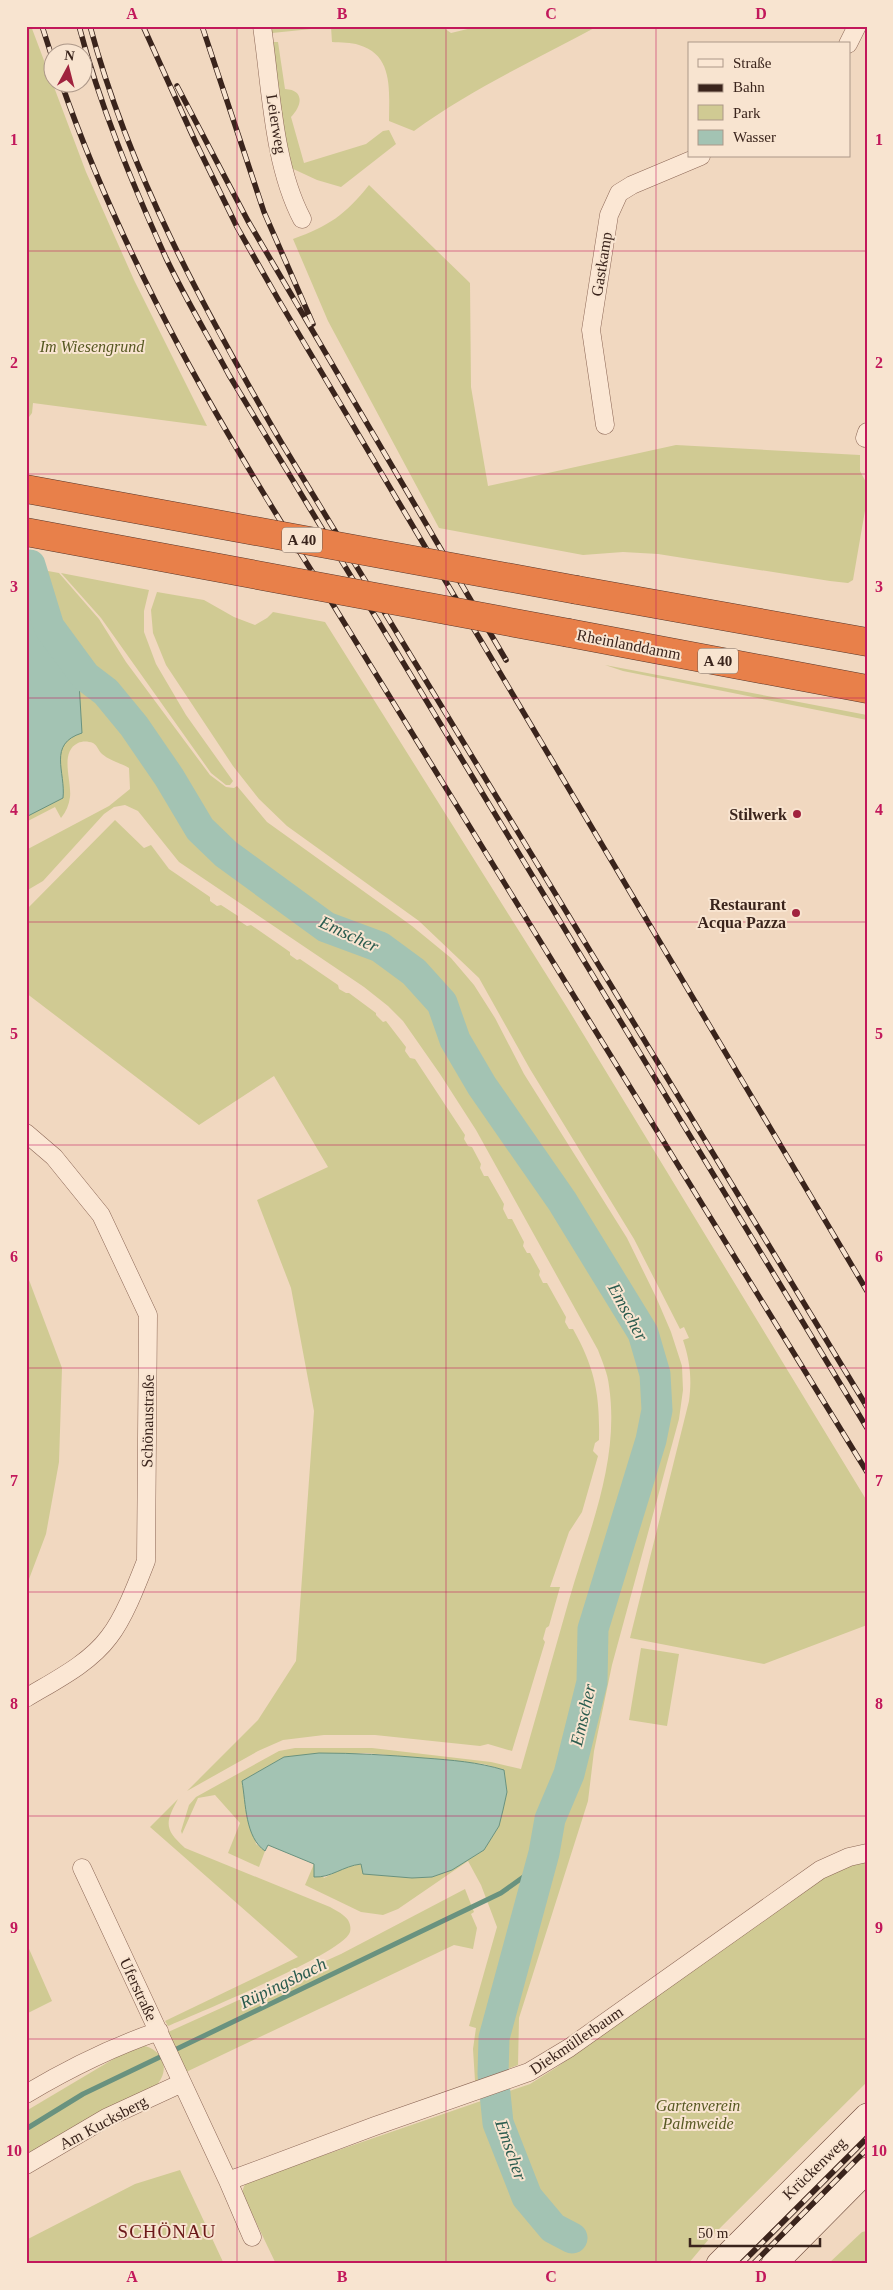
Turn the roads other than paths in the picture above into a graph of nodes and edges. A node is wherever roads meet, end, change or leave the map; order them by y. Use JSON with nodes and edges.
{"nodes":[{"id":1,"x":262,"y":26,"type":"edge"},
{"id":2,"x":857,"y":26,"type":"edge"},
{"id":3,"x":849,"y":42,"type":"edge"},
{"id":4,"x":696,"y":158,"type":"edge"},
{"id":5,"x":302,"y":219,"type":"dead end"},
{"id":6,"x":605,"y":425,"type":"dead end"},
{"id":7,"x":26,"y":489,"type":"edge"},
{"id":8,"x":26,"y":532,"type":"edge"},
{"id":9,"x":867,"y":642,"type":"edge"},
{"id":10,"x":867,"y":689,"type":"edge"},
{"id":11,"x":26,"y":1133,"type":"edge"},
{"id":12,"x":26,"y":1698,"type":"edge"},
{"id":13,"x":867,"y":1853,"type":"edge"},
{"id":14,"x":82,"y":1868,"type":"dead end"},
{"id":15,"x":160,"y":2035,"type":"junction"},
{"id":16,"x":178,"y":2076,"type":"junction"},
{"id":17,"x":26,"y":2094,"type":"edge"},
{"id":18,"x":867,"y":2116,"type":"edge"},
{"id":19,"x":26,"y":2165,"type":"edge"},
{"id":20,"x":867,"y":2170,"type":"edge"},
{"id":21,"x":228,"y":2181,"type":"junction"},
{"id":22,"x":252,"y":2237,"type":"dead end"},
{"id":23,"x":719,"y":2264,"type":"edge"},
{"id":24,"x":774,"y":2264,"type":"edge"}],
"edges":[{"from":1,"to":5,"type":"street","name":"Leierweg"},
{"from":2,"to":3,"type":"street"},
{"from":4,"to":6,"type":"street","name":"Gastkamp"},
{"from":7,"to":9,"type":"highway","number":"A 40","bridge":true},
{"from":8,"to":10,"type":"highway","name":"Rheinlanddamm","number":"A 40","bridge":true},
{"from":11,"to":12,"type":"street","name":"Schönaustraße"},
{"from":13,"to":21,"type":"street","name":"Diekmüllerbaum"},
{"from":14,"to":15,"type":"street","name":"Uferstraße"},
{"from":15,"to":16,"type":"street"},
{"from":15,"to":17,"type":"street","name":"Uferstraße"},
{"from":16,"to":19,"type":"street","name":"Am Kucksberg"},
{"from":16,"to":21,"type":"street"},
{"from":18,"to":23,"type":"main road","name":"Krückenweg"},
{"from":20,"to":24,"type":"main road"},
{"from":21,"to":22,"type":"street"}]}
